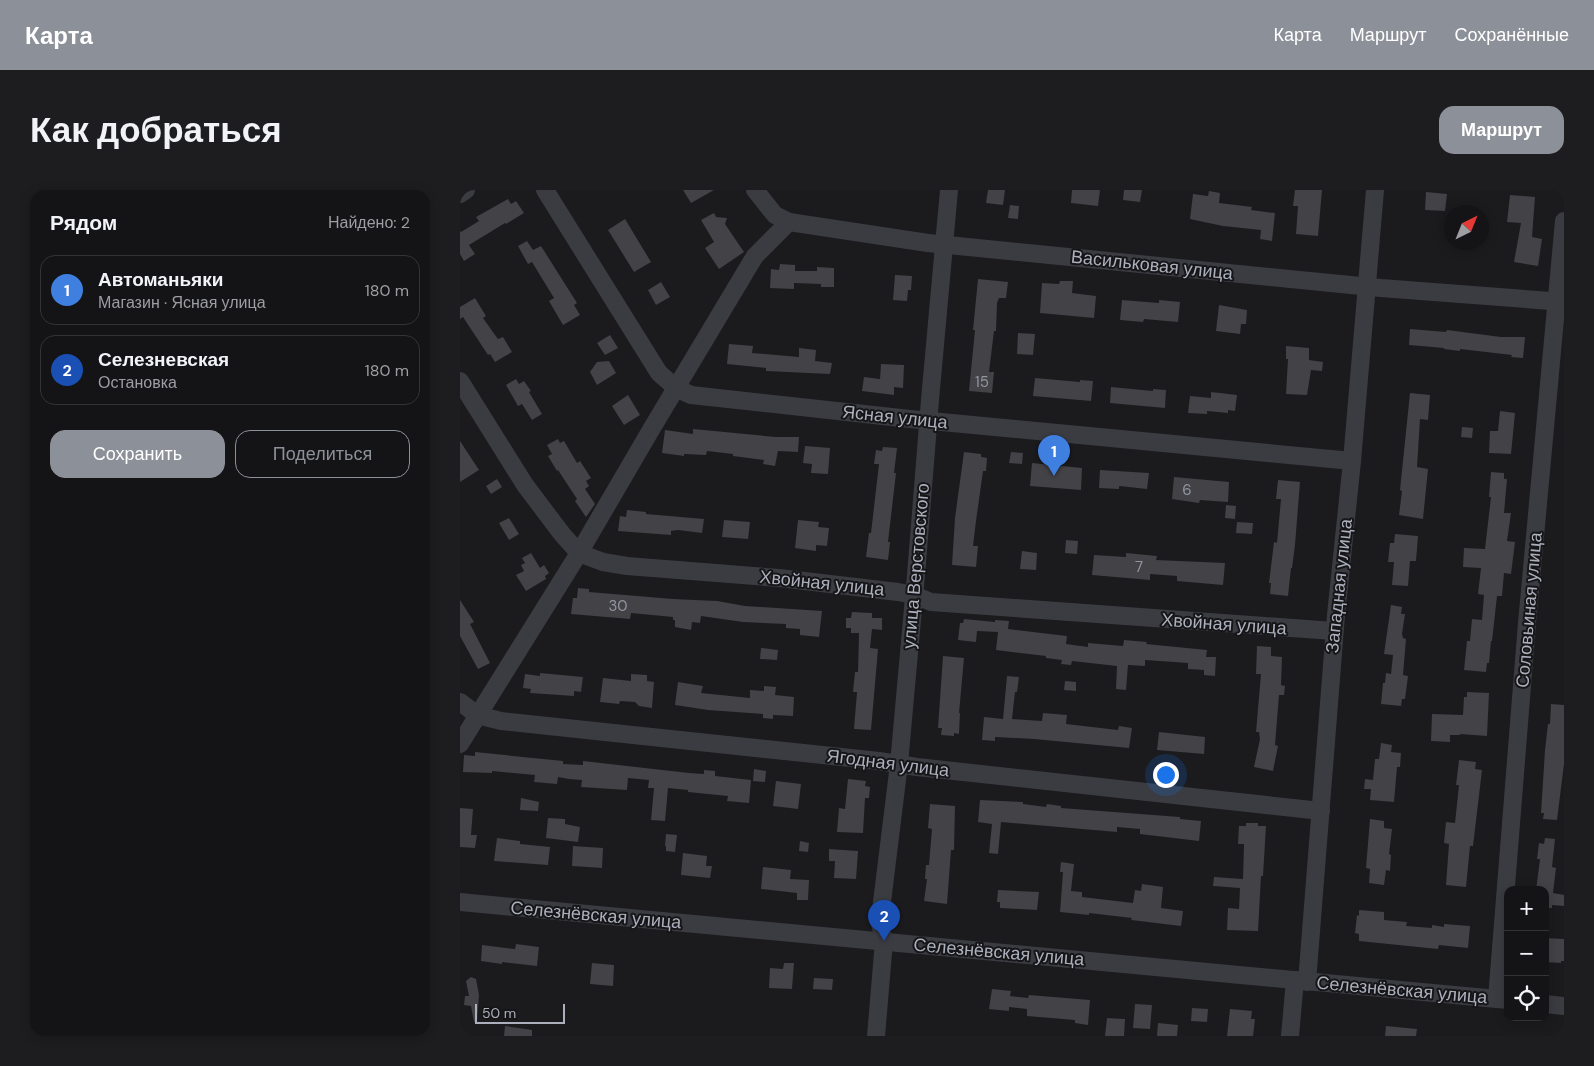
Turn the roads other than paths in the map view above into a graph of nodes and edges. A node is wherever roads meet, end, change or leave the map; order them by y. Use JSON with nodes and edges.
{"nodes":[{"id":1,"x":466,"y":190,"type":"edge"},
{"id":2,"x":545,"y":190,"type":"edge"},
{"id":3,"x":755,"y":190,"type":"edge"},
{"id":4,"x":949,"y":190,"type":"edge"},
{"id":5,"x":1374,"y":190,"type":"edge"},
{"id":6,"x":460,"y":194,"type":"edge"},
{"id":7,"x":789,"y":222,"type":"junction"},
{"id":8,"x":1564,"y":222,"type":"edge"},
{"id":9,"x":944,"y":245,"type":"junction"},
{"id":10,"x":1367,"y":286,"type":"junction"},
{"id":11,"x":1560,"y":302,"type":"edge"},
{"id":12,"x":460,"y":381,"type":"edge"},
{"id":13,"x":676,"y":388,"type":"junction"},
{"id":14,"x":928,"y":420,"type":"junction"},
{"id":15,"x":1352,"y":462,"type":"junction"},
{"id":16,"x":579,"y":553,"type":"junction"},
{"id":17,"x":914,"y":596,"type":"junction"},
{"id":18,"x":1334,"y":631,"type":"junction"},
{"id":19,"x":460,"y":702,"type":"edge"},
{"id":20,"x":477,"y":715,"type":"junction"},
{"id":21,"x":460,"y":744,"type":"edge"},
{"id":22,"x":900,"y":764,"type":"junction"},
{"id":23,"x":1321,"y":811,"type":"junction"},
{"id":24,"x":460,"y":902,"type":"edge"},
{"id":25,"x":884,"y":942,"type":"junction"},
{"id":26,"x":1301,"y":981,"type":"junction"},
{"id":27,"x":1503,"y":999,"type":"edge"},
{"id":28,"x":1549,"y":1004,"type":"edge"},
{"id":29,"x":1564,"y":1006,"type":"edge"},
{"id":30,"x":876,"y":1036,"type":"edge"},
{"id":31,"x":1290,"y":1036,"type":"edge"}],
"edges":[{"from":1,"to":6,"type":"street"},
{"from":2,"to":13,"type":"street","name":"Ясная улица"},
{"from":3,"to":7,"type":"street","name":"Васильковая улица"},
{"from":4,"to":9,"type":"street","name":"улица Верстовского"},
{"from":5,"to":10,"type":"street","name":"Западная улица"},
{"from":7,"to":9,"type":"street","name":"Васильковая улица"},
{"from":7,"to":13,"type":"street"},
{"from":8,"to":11,"type":"street","name":"Соловьиная улица"},
{"from":9,"to":10,"type":"street","name":"Васильковая улица"},
{"from":9,"to":14,"type":"street","name":"улица Верстовского"},
{"from":10,"to":11,"type":"street","name":"Васильковая улица"},
{"from":10,"to":15,"type":"street","name":"Западная улица"},
{"from":11,"to":27,"type":"street","name":"Соловьиная улица"},
{"from":12,"to":16,"type":"street","name":"Хвойная улица"},
{"from":13,"to":14,"type":"street","name":"Ясная улица"},
{"from":13,"to":16,"type":"street"},
{"from":14,"to":15,"type":"street","name":"Ясная улица"},
{"from":14,"to":17,"type":"street","name":"улица Верстовского"},
{"from":15,"to":18,"type":"street","name":"Западная улица"},
{"from":16,"to":17,"type":"street","name":"Хвойная улица"},
{"from":16,"to":20,"type":"street"},
{"from":17,"to":18,"type":"street","name":"Хвойная улица"},
{"from":17,"to":22,"type":"street","name":"улица Верстовского"},
{"from":18,"to":23,"type":"street","name":"Западная улица"},
{"from":19,"to":20,"type":"street","name":"Ягодная улица"},
{"from":20,"to":21,"type":"street"},
{"from":20,"to":22,"type":"street","name":"Ягодная улица"},
{"from":22,"to":23,"type":"street","name":"Ягодная улица"},
{"from":22,"to":25,"type":"street","name":"улица Верстовского"},
{"from":23,"to":26,"type":"street","name":"Западная улица"},
{"from":24,"to":25,"type":"street","name":"Селезнёвская улица"},
{"from":25,"to":26,"type":"street","name":"Селезнёвская улица"},
{"from":25,"to":30,"type":"street","name":"улица Верстовского"},
{"from":26,"to":27,"type":"street","name":"Селезнёвская улица"},
{"from":26,"to":31,"type":"street","name":"Западная улица"},
{"from":28,"to":29,"type":"street"}]}
